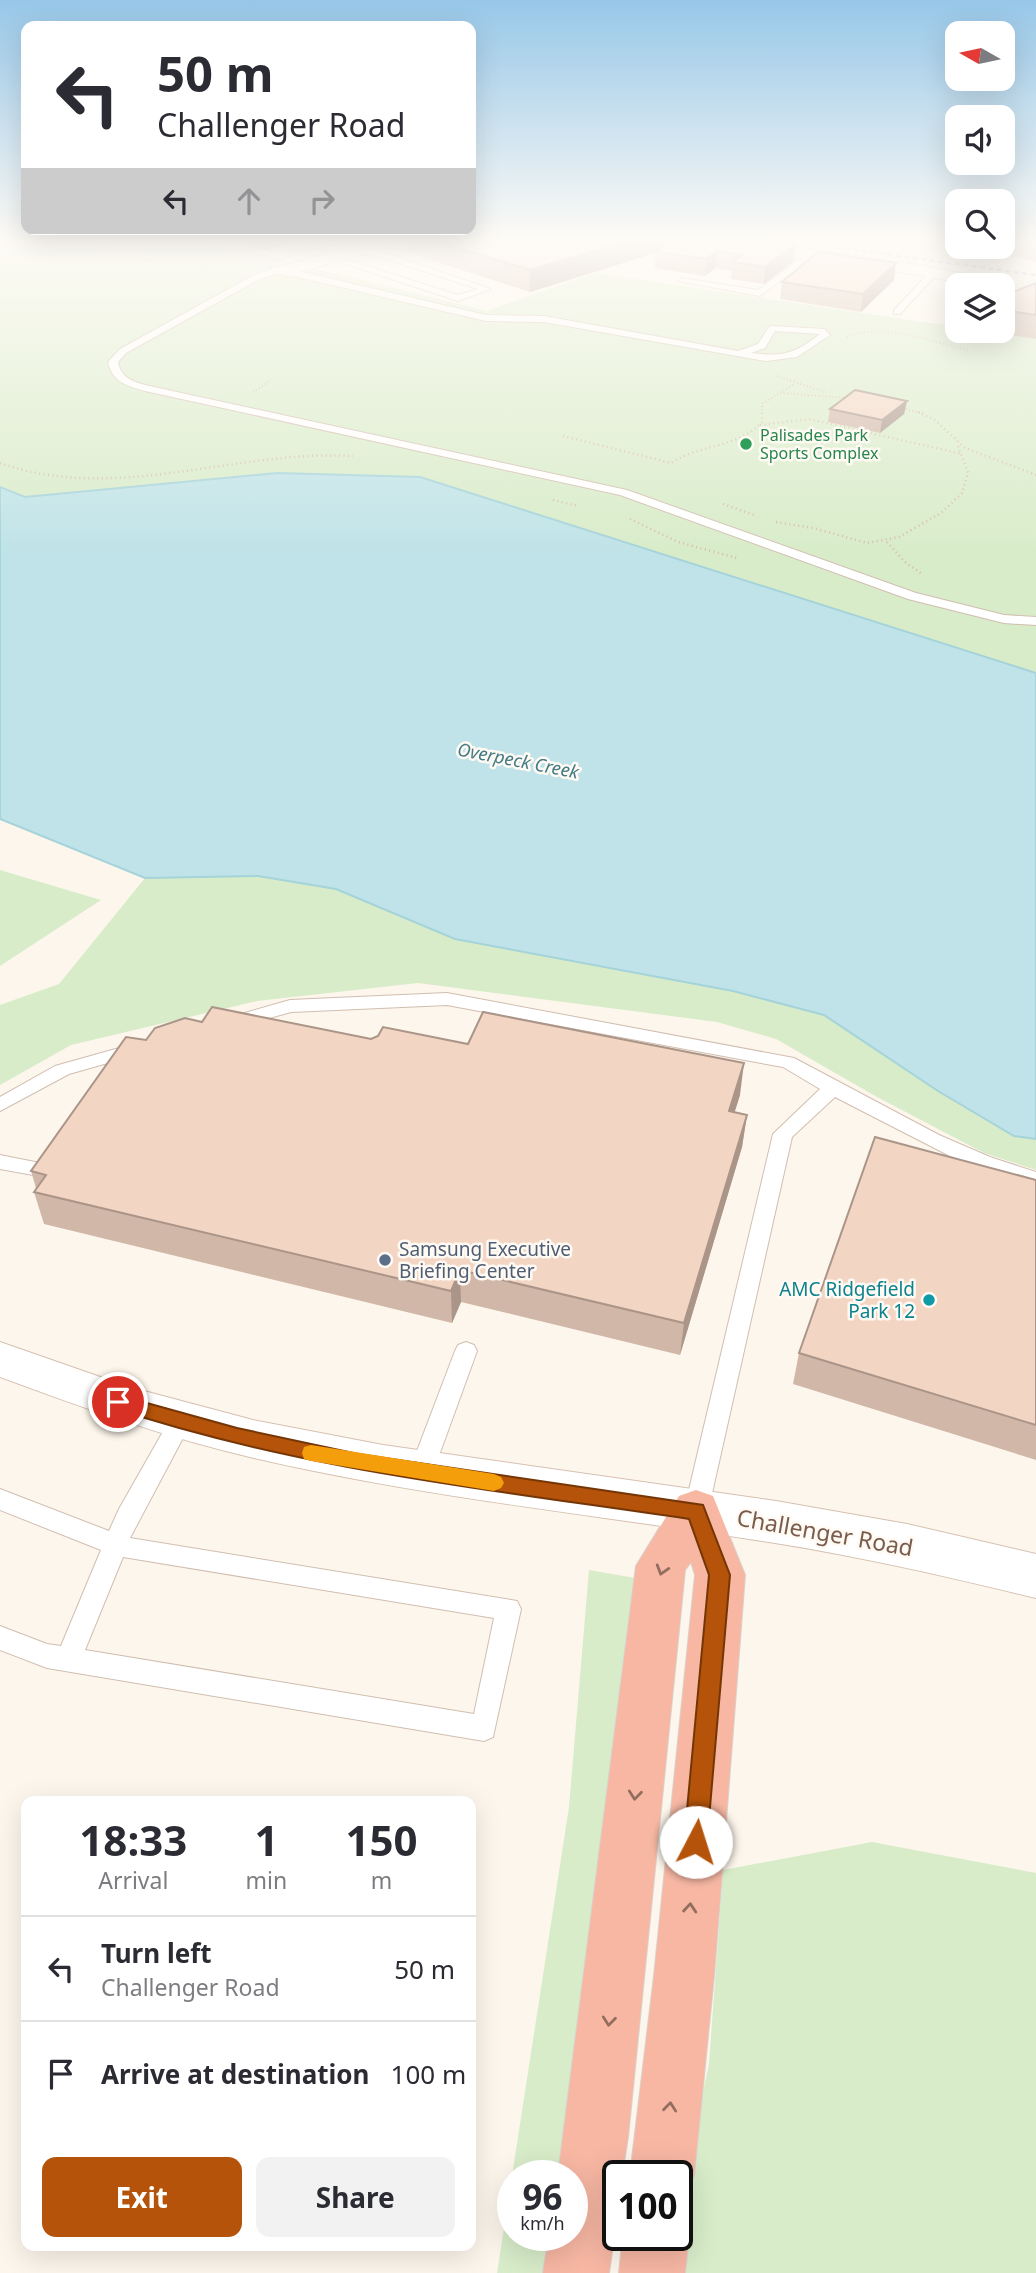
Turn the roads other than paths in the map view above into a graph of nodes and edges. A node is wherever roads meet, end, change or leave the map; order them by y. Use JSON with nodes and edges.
{"nodes":[{"id":1,"x":134,"y":345,"type":"edge"},
{"id":2,"x":689,"y":345,"type":"edge"},
{"id":3,"x":763,"y":345,"type":"edge"},
{"id":4,"x":811,"y":345,"type":"edge"},
{"id":5,"x":739,"y":354,"type":"junction"},
{"id":6,"x":1034,"y":623,"type":"edge"},
{"id":7,"x":210,"y":1029,"type":"edge"},
{"id":8,"x":156,"y":1044,"type":"edge"},
{"id":9,"x":833,"y":1088,"type":"junction"},
{"id":10,"x":0,"y":1105,"type":"edge"},
{"id":11,"x":0,"y":1162,"type":"edge"},
{"id":12,"x":33,"y":1168,"type":"edge"},
{"id":13,"x":1036,"y":1179,"type":"edge"},
{"id":14,"x":466,"y":1351,"type":"dead end"},
{"id":15,"x":0,"y":1359,"type":"edge"},
{"id":16,"x":181,"y":1421,"type":"junction"},
{"id":17,"x":422,"y":1472,"type":"junction"},
{"id":18,"x":0,"y":1499,"type":"edge"},
{"id":19,"x":696,"y":1511,"type":"junction"},
{"id":20,"x":114,"y":1544,"type":"junction"},
{"id":21,"x":1036,"y":1576,"type":"edge"},
{"id":22,"x":0,"y":1638,"type":"edge"},
{"id":23,"x":69,"y":1659,"type":"junction"},
{"id":24,"x":664,"y":2160,"type":"edge"},
{"id":25,"x":654,"y":2251,"type":"edge"},
{"id":26,"x":576,"y":2273,"type":"edge"},
{"id":27,"x":652,"y":2273,"type":"edge"}],
"edges":[{"from":1,"to":6,"type":"lane"},
{"from":2,"to":5,"type":"lane"},
{"from":3,"to":5,"type":"lane"},
{"from":4,"to":5,"type":"lane"},
{"from":7,"to":9,"type":"lane"},
{"from":8,"to":10,"type":"lane"},
{"from":9,"to":13,"type":"lane"},
{"from":9,"to":19,"type":"lane"},
{"from":11,"to":12,"type":"lane"},
{"from":14,"to":17,"type":"lane"},
{"from":15,"to":16,"type":"street","name":"Challenger Road"},
{"from":16,"to":17,"type":"street","name":"Challenger Road"},
{"from":16,"to":20,"type":"lane"},
{"from":17,"to":19,"type":"street","name":"Challenger Road"},
{"from":18,"to":20,"type":"lane"},
{"from":19,"to":21,"type":"street","name":"Challenger Road"},
{"from":24,"to":19,"type":"highway","one_way":true},
{"from":19,"to":26,"type":"highway","one_way":true},
{"from":20,"to":23,"type":"lane"},
{"from":20,"to":23,"type":"lane"},
{"from":22,"to":23,"type":"lane"},
{"from":25,"to":27,"type":"highway"}]}
